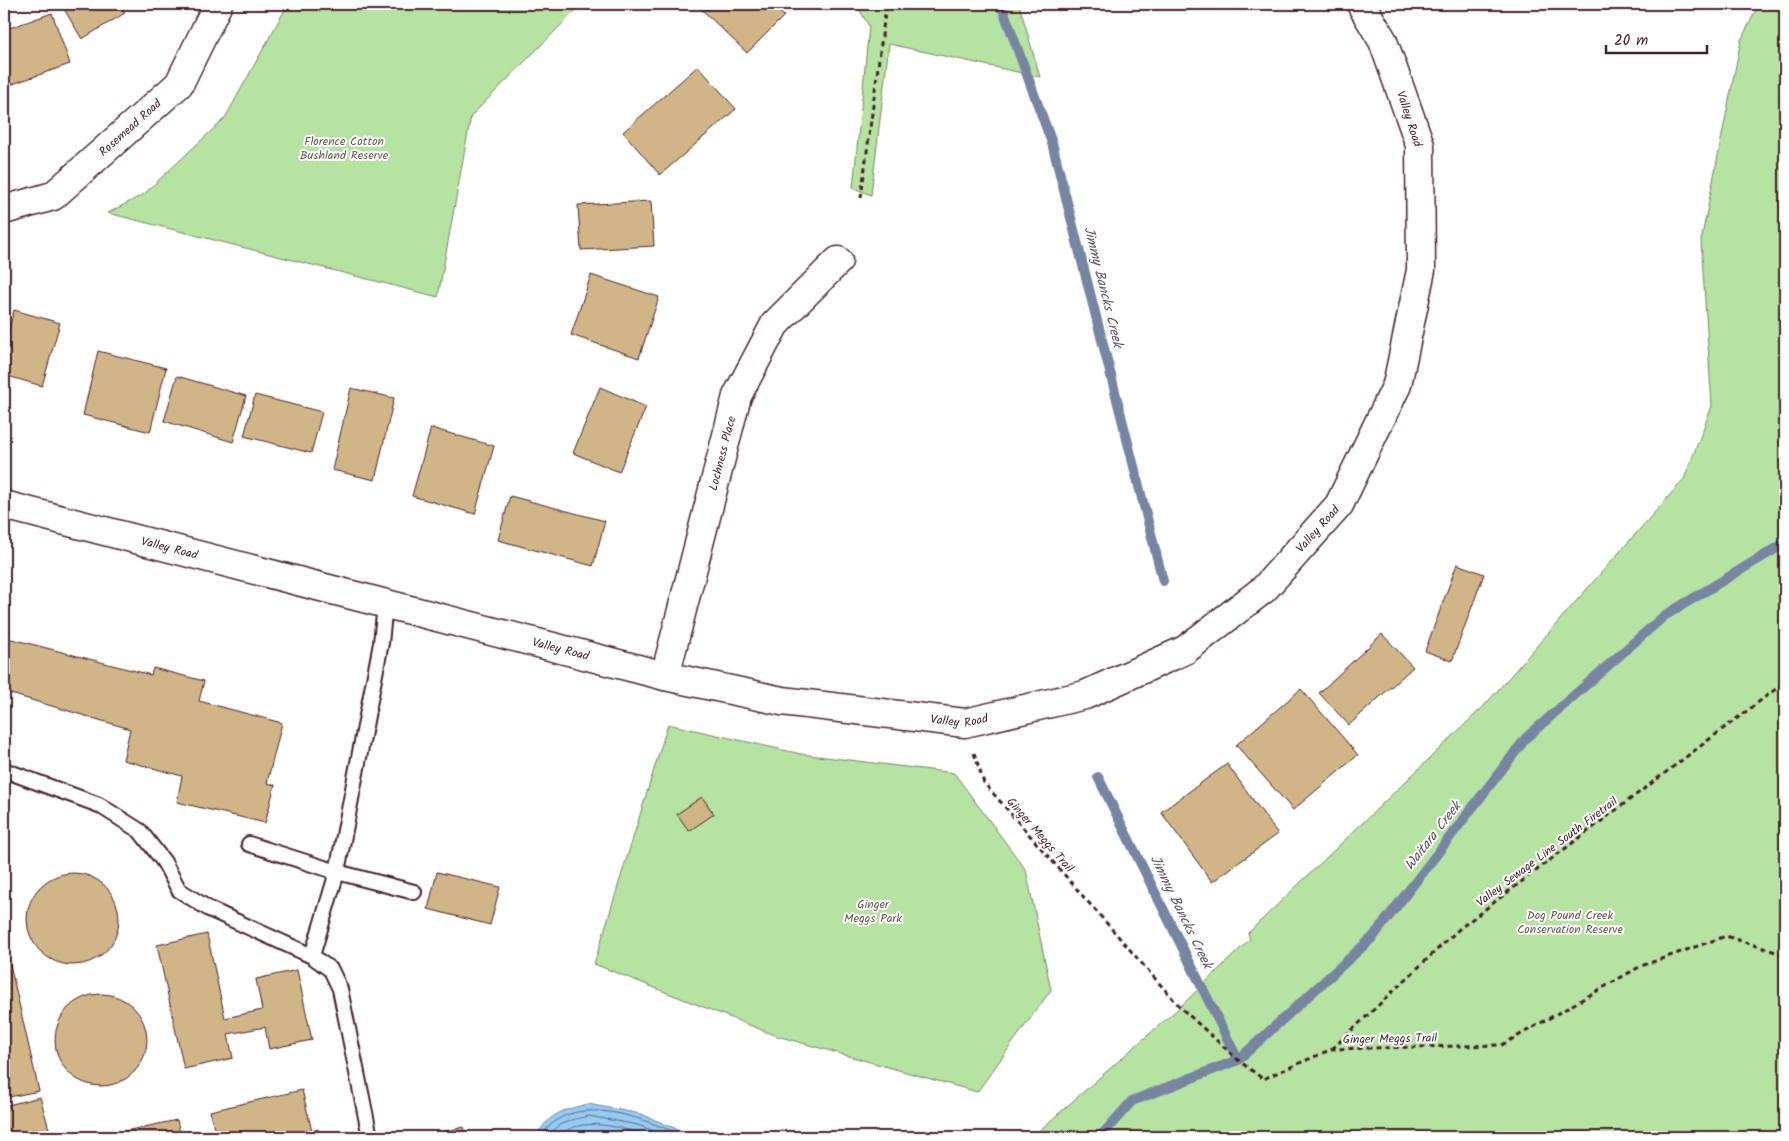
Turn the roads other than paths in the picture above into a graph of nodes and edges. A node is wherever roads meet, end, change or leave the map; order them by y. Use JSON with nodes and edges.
{"nodes":[{"id":1,"x":218,"y":4,"type":"edge"},
{"id":2,"x":1361,"y":4,"type":"edge"},
{"id":3,"x":4,"y":210,"type":"edge"},
{"id":4,"x":838,"y":261,"type":"dead end"},
{"id":5,"x":4,"y":505,"type":"edge"},
{"id":6,"x":385,"y":604,"type":"junction"},
{"id":7,"x":665,"y":676,"type":"junction"},
{"id":8,"x":4,"y":770,"type":"edge"},
{"id":9,"x":249,"y":844,"type":"dead end"},
{"id":10,"x":337,"y":872,"type":"junction"},
{"id":11,"x":414,"y":892,"type":"dead end"},
{"id":12,"x":312,"y":956,"type":"junction"},
{"id":13,"x":370,"y":1137,"type":"edge"}],
"edges":[{"from":1,"to":3,"type":"street","name":"Rosemead Road"},
{"from":2,"to":7,"type":"street","name":"Valley Road"},
{"from":4,"to":7,"type":"street","name":"Lochness Place"},
{"from":5,"to":6,"type":"street","name":"Valley Road"},
{"from":6,"to":7,"type":"street","name":"Valley Road"},
{"from":6,"to":10,"type":"lane"},
{"from":8,"to":12,"type":"lane"},
{"from":9,"to":10,"type":"lane"},
{"from":10,"to":11,"type":"lane"},
{"from":10,"to":12,"type":"lane"},
{"from":12,"to":13,"type":"lane"}]}
